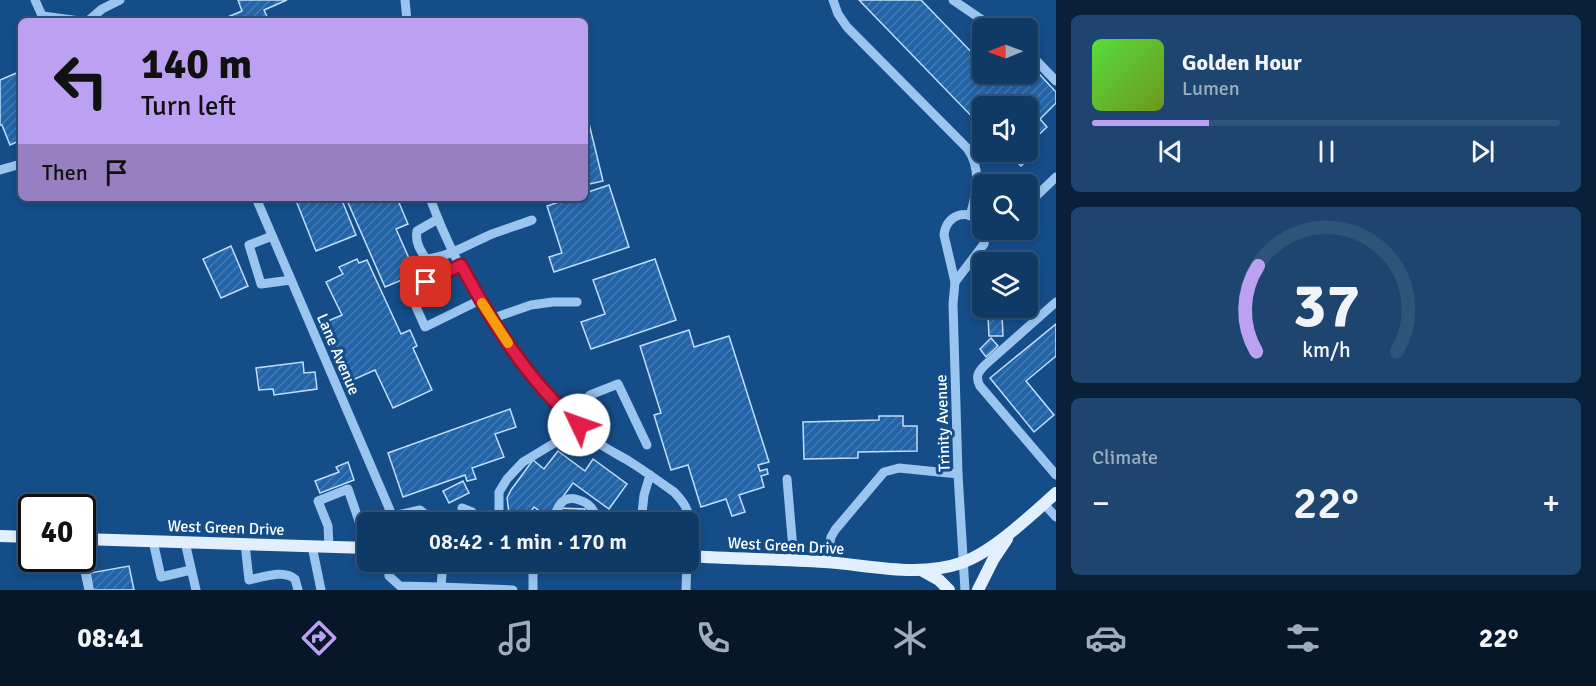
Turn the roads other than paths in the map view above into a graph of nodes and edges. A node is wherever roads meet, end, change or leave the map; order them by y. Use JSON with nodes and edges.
{"nodes":[{"id":1,"x":35,"y":0,"type":"edge"},
{"id":2,"x":120,"y":0,"type":"edge"},
{"id":3,"x":405,"y":0,"type":"edge"},
{"id":4,"x":833,"y":0,"type":"edge"},
{"id":5,"x":953,"y":0,"type":"edge"},
{"id":6,"x":44,"y":18,"type":"edge"},
{"id":7,"x":92,"y":18,"type":"edge"},
{"id":8,"x":406,"y":18,"type":"edge"},
{"id":9,"x":979,"y":18,"type":"edge"},
{"id":10,"x":1038,"y":62,"type":"edge"},
{"id":11,"x":1056,"y":81,"type":"edge"},
{"id":12,"x":18,"y":165,"type":"edge"},
{"id":13,"x":0,"y":170,"type":"edge"},
{"id":14,"x":1056,"y":177,"type":"edge"},
{"id":15,"x":1038,"y":194,"type":"edge"},
{"id":16,"x":257,"y":201,"type":"edge"},
{"id":17,"x":431,"y":201,"type":"edge"},
{"id":18,"x":970,"y":216,"type":"joint"},
{"id":19,"x":438,"y":219,"type":"junction"},
{"id":20,"x":532,"y":220,"type":"dead end"},
{"id":21,"x":272,"y":236,"type":"junction"},
{"id":22,"x":985,"y":240,"type":"edge"},
{"id":23,"x":454,"y":251,"type":"junction"},
{"id":24,"x":461,"y":265,"type":"junction"},
{"id":25,"x":291,"y":280,"type":"junction"},
{"id":26,"x":955,"y":282,"type":"junction"},
{"id":27,"x":480,"y":300,"type":"junction"},
{"id":28,"x":577,"y":302,"type":"dead end"},
{"id":29,"x":1056,"y":302,"type":"edge"},
{"id":30,"x":491,"y":319,"type":"junction"},
{"id":31,"x":569,"y":417,"type":"junction"},
{"id":32,"x":579,"y":425,"type":"junction"},
{"id":33,"x":647,"y":446,"type":"dead end"},
{"id":34,"x":958,"y":474,"type":"junction"},
{"id":35,"x":650,"y":475,"type":"junction"},
{"id":36,"x":1056,"y":475,"type":"edge"},
{"id":37,"x":787,"y":479,"type":"dead end"},
{"id":38,"x":1056,"y":493,"type":"edge"},
{"id":39,"x":1044,"y":504,"type":"junction"},
{"id":40,"x":462,"y":507,"type":"dead end"},
{"id":41,"x":391,"y":512,"type":"edge"},
{"id":42,"x":472,"y":512,"type":"edge"},
{"id":43,"x":499,"y":512,"type":"edge"},
{"id":44,"x":555,"y":512,"type":"edge"},
{"id":45,"x":594,"y":512,"type":"edge"},
{"id":46,"x":642,"y":512,"type":"edge"},
{"id":47,"x":688,"y":512,"type":"edge"},
{"id":48,"x":357,"y":515,"type":"edge"},
{"id":49,"x":1056,"y":517,"type":"edge"},
{"id":50,"x":1014,"y":529,"type":"junction"},
{"id":51,"x":0,"y":536,"type":"edge"},
{"id":52,"x":18,"y":537,"type":"edge"},
{"id":53,"x":96,"y":539,"type":"edge"},
{"id":54,"x":153,"y":541,"type":"junction"},
{"id":55,"x":185,"y":542,"type":"junction"},
{"id":56,"x":245,"y":544,"type":"junction"},
{"id":57,"x":312,"y":546,"type":"junction"},
{"id":58,"x":329,"y":546,"type":"junction"},
{"id":59,"x":357,"y":548,"type":"edge"},
{"id":60,"x":699,"y":557,"type":"edge"},
{"id":61,"x":794,"y":561,"type":"junction"},
{"id":62,"x":826,"y":562,"type":"junction"},
{"id":63,"x":963,"y":563,"type":"junction"},
{"id":64,"x":882,"y":568,"type":"junction"},
{"id":65,"x":192,"y":570,"type":"junction"},
{"id":66,"x":923,"y":571,"type":"junction"},
{"id":67,"x":85,"y":572,"type":"edge"},
{"id":68,"x":389,"y":572,"type":"edge"},
{"id":69,"x":442,"y":572,"type":"edge"},
{"id":70,"x":533,"y":572,"type":"edge"},
{"id":71,"x":687,"y":572,"type":"edge"},
{"id":72,"x":441,"y":588,"type":"edge"},
{"id":73,"x":89,"y":590,"type":"edge"},
{"id":74,"x":196,"y":590,"type":"edge"},
{"id":75,"x":298,"y":590,"type":"edge"},
{"id":76,"x":321,"y":590,"type":"edge"},
{"id":77,"x":513,"y":590,"type":"edge"},
{"id":78,"x":533,"y":590,"type":"edge"},
{"id":79,"x":686,"y":590,"type":"edge"},
{"id":80,"x":949,"y":590,"type":"edge"},
{"id":81,"x":959,"y":590,"type":"edge"},
{"id":82,"x":965,"y":590,"type":"edge"},
{"id":83,"x":978,"y":590,"type":"edge"}],
"edges":[{"from":1,"to":6,"type":"street"},
{"from":2,"to":7,"type":"street"},
{"from":3,"to":8,"type":"street"},
{"from":4,"to":18,"type":"street"},
{"from":5,"to":9,"type":"street"},
{"from":10,"to":11,"type":"street"},
{"from":12,"to":13,"type":"street"},
{"from":14,"to":15,"type":"street"},
{"from":16,"to":21,"type":"street","name":"Lane Avenue"},
{"from":17,"to":19,"type":"street"},
{"from":18,"to":26,"type":"street","name":"Trinity Avenue"},
{"from":19,"to":23,"type":"street"},
{"from":19,"to":23,"type":"street"},
{"from":20,"to":23,"type":"street"},
{"from":21,"to":25,"type":"street","name":"Lane Avenue"},
{"from":21,"to":25,"type":"street"},
{"from":22,"to":26,"type":"street"},
{"from":23,"to":24,"type":"street"},
{"from":24,"to":27,"type":"street"},
{"from":24,"to":27,"type":"street"},
{"from":25,"to":41,"type":"street","name":"Lane Avenue"},
{"from":26,"to":34,"type":"street","name":"Trinity Avenue"},
{"from":27,"to":30,"type":"street"},
{"from":28,"to":30,"type":"street"},
{"from":29,"to":36,"type":"street"},
{"from":30,"to":31,"type":"street"},
{"from":31,"to":32,"type":"street"},
{"from":31,"to":33,"type":"street"},
{"from":32,"to":35,"type":"street"},
{"from":32,"to":43,"type":"street"},
{"from":34,"to":62,"type":"street"},
{"from":34,"to":63,"type":"street","name":"Trinity Avenue"},
{"from":35,"to":46,"type":"street"},
{"from":35,"to":47,"type":"street"},
{"from":37,"to":61,"type":"street"},
{"from":38,"to":39,"type":"main road","name":"West Green Drive"},
{"from":39,"to":49,"type":"street"},
{"from":39,"to":50,"type":"main road","name":"West Green Drive"},
{"from":40,"to":42,"type":"street"},
{"from":44,"to":45,"type":"street"},
{"from":48,"to":58,"type":"street"},
{"from":50,"to":63,"type":"main road","name":"West Green Drive"},
{"from":50,"to":83,"type":"main road"},
{"from":51,"to":52,"type":"main road"},
{"from":53,"to":54,"type":"main road","name":"West Green Drive"},
{"from":54,"to":55,"type":"main road","name":"West Green Drive"},
{"from":54,"to":65,"type":"street"},
{"from":55,"to":56,"type":"main road","name":"West Green Drive"},
{"from":55,"to":65,"type":"street"},
{"from":56,"to":57,"type":"main road","name":"West Green Drive"},
{"from":56,"to":75,"type":"street"},
{"from":57,"to":58,"type":"main road","name":"West Green Drive"},
{"from":57,"to":76,"type":"street"},
{"from":58,"to":59,"type":"main road","name":"West Green Drive"},
{"from":60,"to":61,"type":"main road","name":"West Green Drive"},
{"from":61,"to":62,"type":"main road","name":"West Green Drive"},
{"from":62,"to":64,"type":"main road","name":"West Green Drive"},
{"from":63,"to":64,"type":"main road","name":"West Green Drive"},
{"from":63,"to":66,"type":"main road","name":"West Green Drive"},
{"from":63,"to":81,"type":"street","name":"Trinity Avenue"},
{"from":63,"to":82,"type":"street","name":"Trinity Avenue"},
{"from":64,"to":66,"type":"main road","name":"West Green Drive"},
{"from":65,"to":74,"type":"street"},
{"from":66,"to":80,"type":"main road"},
{"from":67,"to":73,"type":"street"},
{"from":68,"to":72,"type":"street"},
{"from":69,"to":72,"type":"street"},
{"from":70,"to":78,"type":"street"},
{"from":71,"to":79,"type":"street"},
{"from":72,"to":77,"type":"street"}]}
